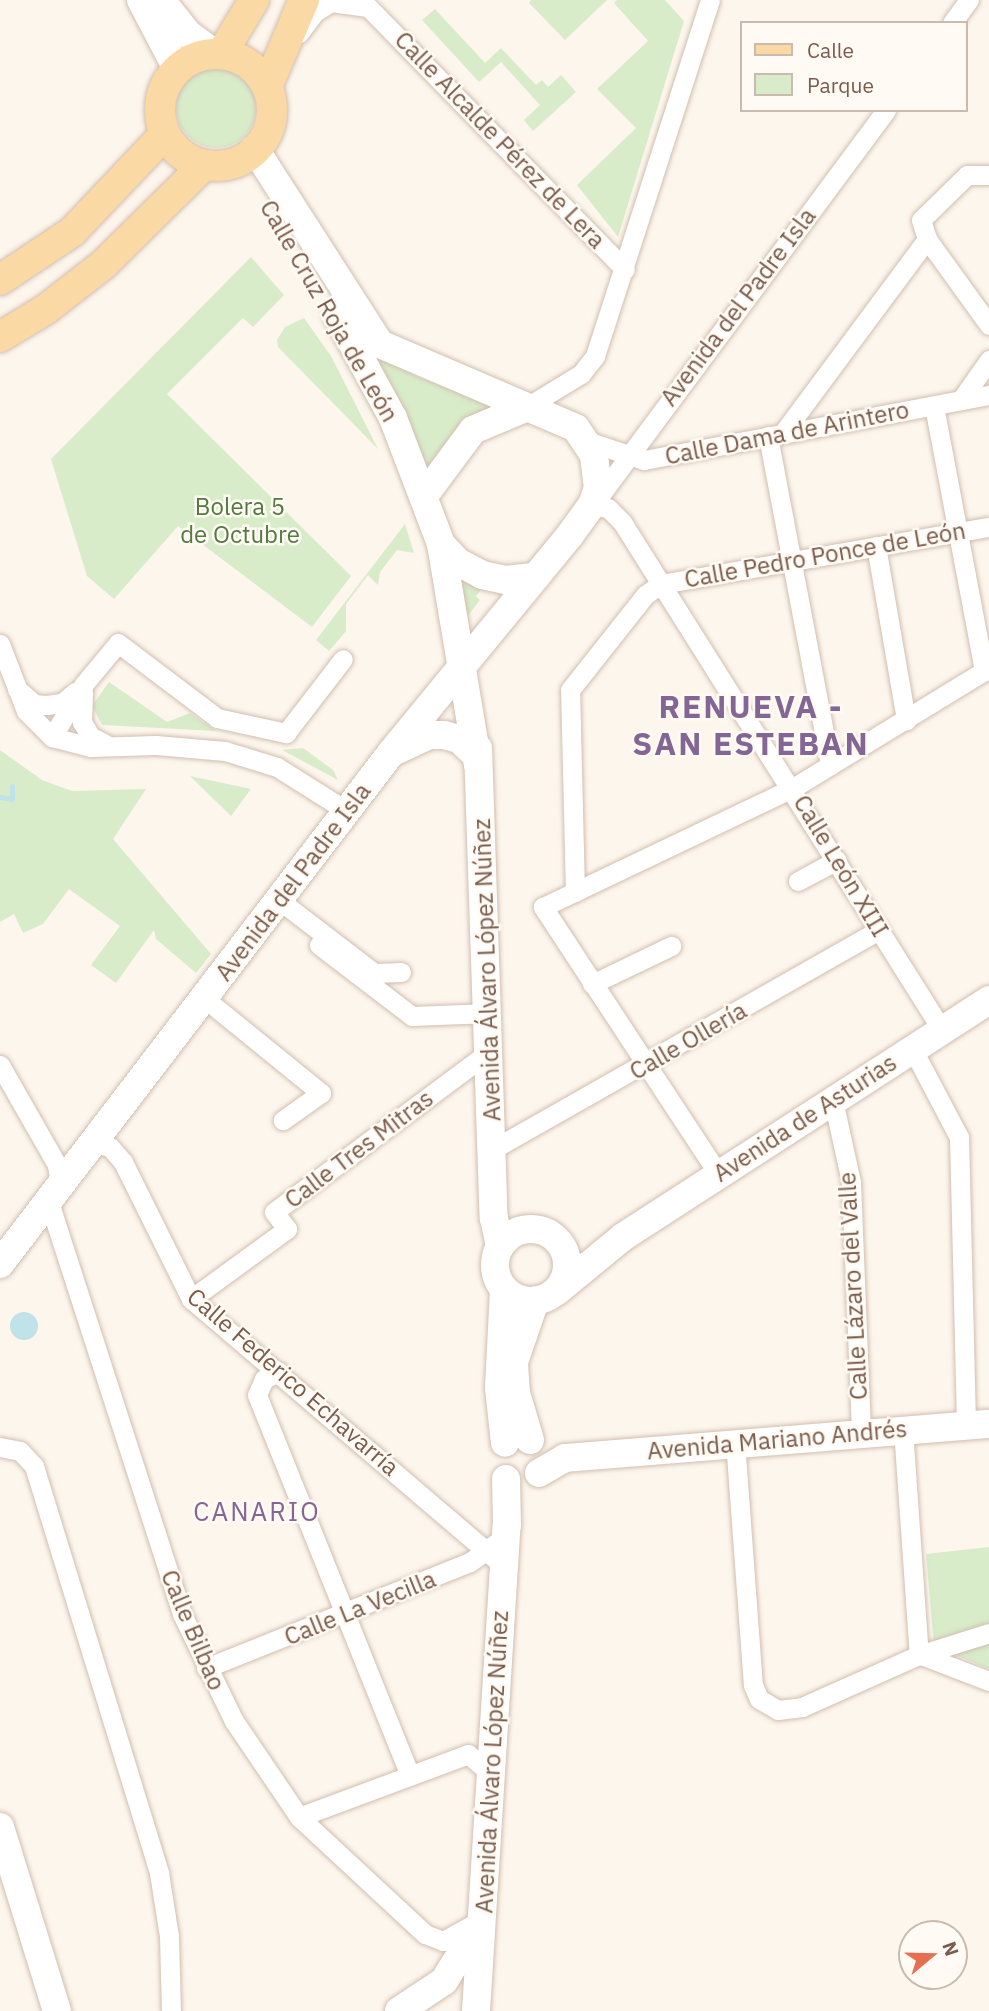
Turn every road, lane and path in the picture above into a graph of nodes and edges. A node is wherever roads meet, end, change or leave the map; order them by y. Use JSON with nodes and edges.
{"nodes":[{"id":1,"x":141,"y":0,"type":"edge"},
{"id":2,"x":162,"y":0,"type":"edge"},
{"id":3,"x":254,"y":0,"type":"edge"},
{"id":4,"x":304,"y":0,"type":"edge"},
{"id":5,"x":710,"y":0,"type":"edge"},
{"id":6,"x":970,"y":0,"type":"edge"},
{"id":7,"x":954,"y":21,"type":"edge"},
{"id":8,"x":219,"y":53,"type":"junction"},
{"id":9,"x":279,"y":60,"type":"junction"},
{"id":10,"x":177,"y":69,"type":"junction"},
{"id":11,"x":267,"y":87,"type":"junction"},
{"id":12,"x":885,"y":112,"type":"edge"},
{"id":13,"x":165,"y":134,"type":"junction"},
{"id":14,"x":246,"y":155,"type":"junction"},
{"id":15,"x":204,"y":165,"type":"junction"},
{"id":16,"x":989,"y":175,"type":"edge"},
{"id":17,"x":928,"y":239,"type":"junction"},
{"id":18,"x":625,"y":269,"type":"junction"},
{"id":19,"x":0,"y":280,"type":"edge"},
{"id":20,"x":989,"y":325,"type":"edge"},
{"id":21,"x":0,"y":337,"type":"edge"},
{"id":22,"x":989,"y":360,"type":"edge"},
{"id":23,"x":989,"y":395,"type":"edge"},
{"id":24,"x":961,"y":400,"type":"junction"},
{"id":25,"x":934,"y":406,"type":"junction"},
{"id":26,"x":525,"y":408,"type":"junction"},
{"id":27,"x":776,"y":434,"type":"junction"},
{"id":28,"x":587,"y":441,"type":"junction"},
{"id":29,"x":628,"y":457,"type":"junction"},
{"id":30,"x":424,"y":496,"type":"junction"},
{"id":31,"x":592,"y":505,"type":"junction"},
{"id":32,"x":989,"y":527,"type":"edge"},
{"id":33,"x":959,"y":532,"type":"junction"},
{"id":34,"x":441,"y":544,"type":"junction"},
{"id":35,"x":876,"y":546,"type":"junction"},
{"id":36,"x":792,"y":558,"type":"junction"},
{"id":37,"x":536,"y":577,"type":"junction"},
{"id":38,"x":661,"y":583,"type":"junction"},
{"id":39,"x":497,"y":626,"type":"junction"},
{"id":40,"x":0,"y":644,"type":"edge"},
{"id":41,"x":343,"y":659,"type":"dead end"},
{"id":42,"x":463,"y":666,"type":"junction"},
{"id":43,"x":987,"y":669,"type":"edge"},
{"id":44,"x":84,"y":684,"type":"junction"},
{"id":45,"x":13,"y":685,"type":"junction"},
{"id":46,"x":906,"y":720,"type":"junction"},
{"id":47,"x":52,"y":737,"type":"junction"},
{"id":48,"x":111,"y":747,"type":"junction"},
{"id":49,"x":391,"y":753,"type":"junction"},
{"id":50,"x":476,"y":760,"type":"junction"},
{"id":51,"x":830,"y":765,"type":"junction"},
{"id":52,"x":793,"y":788,"type":"junction"},
{"id":53,"x":347,"y":811,"type":"junction"},
{"id":54,"x":837,"y":860,"type":"junction"},
{"id":55,"x":798,"y":881,"type":"dead end"},
{"id":56,"x":575,"y":892,"type":"junction"},
{"id":57,"x":279,"y":900,"type":"junction"},
{"id":58,"x":879,"y":930,"type":"junction"},
{"id":59,"x":319,"y":945,"type":"dead end"},
{"id":60,"x":671,"y":946,"type":"dead end"},
{"id":61,"x":401,"y":972,"type":"dead end"},
{"id":62,"x":593,"y":984,"type":"junction"},
{"id":63,"x":204,"y":998,"type":"junction"},
{"id":64,"x":989,"y":1000,"type":"edge"},
{"id":65,"x":489,"y":1013,"type":"junction"},
{"id":66,"x":942,"y":1030,"type":"junction"},
{"id":67,"x":912,"y":1048,"type":"junction"},
{"id":68,"x":490,"y":1051,"type":"junction"},
{"id":69,"x":0,"y":1065,"type":"edge"},
{"id":70,"x":647,"y":1066,"type":"junction"},
{"id":71,"x":833,"y":1100,"type":"junction"},
{"id":72,"x":283,"y":1120,"type":"dead end"},
{"id":73,"x":92,"y":1142,"type":"junction"},
{"id":74,"x":495,"y":1161,"type":"junction"},
{"id":75,"x":719,"y":1175,"type":"junction"},
{"id":76,"x":54,"y":1191,"type":"junction"},
{"id":77,"x":529,"y":1228,"type":"junction"},
{"id":78,"x":623,"y":1237,"type":"junction"},
{"id":79,"x":560,"y":1242,"type":"junction"},
{"id":80,"x":500,"y":1246,"type":"junction"},
{"id":81,"x":0,"y":1264,"type":"edge"},
{"id":82,"x":504,"y":1289,"type":"junction"},
{"id":83,"x":545,"y":1297,"type":"junction"},
{"id":84,"x":191,"y":1299,"type":"junction"},
{"id":85,"x":279,"y":1372,"type":"junction"},
{"id":86,"x":978,"y":1424,"type":"edge"},
{"id":87,"x":903,"y":1429,"type":"junction"},
{"id":88,"x":861,"y":1432,"type":"junction"},
{"id":89,"x":734,"y":1441,"type":"junction"},
{"id":90,"x":0,"y":1447,"type":"edge"},
{"id":91,"x":530,"y":1461,"type":"junction"},
{"id":92,"x":502,"y":1541,"type":"junction"},
{"id":93,"x":345,"y":1614,"type":"junction"},
{"id":94,"x":989,"y":1633,"type":"edge"},
{"id":95,"x":919,"y":1655,"type":"junction"},
{"id":96,"x":206,"y":1668,"type":"junction"},
{"id":97,"x":989,"y":1681,"type":"edge"},
{"id":98,"x":491,"y":1774,"type":"junction"},
{"id":99,"x":410,"y":1775,"type":"junction"},
{"id":100,"x":299,"y":1817,"type":"junction"},
{"id":101,"x":0,"y":1827,"type":"edge"},
{"id":102,"x":8,"y":1880,"type":"edge"},
{"id":103,"x":484,"y":1917,"type":"junction"},
{"id":104,"x":57,"y":2011,"type":"edge"},
{"id":105,"x":170,"y":2011,"type":"edge"},
{"id":106,"x":399,"y":2011,"type":"edge"},
{"id":107,"x":475,"y":2011,"type":"edge"}],
"edges":[{"from":1,"to":10,"type":"main road"},
{"from":2,"to":8,"type":"main road"},
{"from":3,"to":8,"type":"main road"},
{"from":4,"to":9,"type":"main road"},
{"from":5,"to":18,"type":"street"},
{"from":6,"to":7,"type":"street"},
{"from":8,"to":10,"type":"main road"},
{"from":8,"to":11,"type":"main road"},
{"from":9,"to":11,"type":"main road"},
{"from":9,"to":18,"type":"street","name":"Calle Alcalde Pérez de Lera"},
{"from":10,"to":13,"type":"main road"},
{"from":11,"to":14,"type":"main road"},
{"from":12,"to":29,"type":"street","name":"Avenida del Padre Isla"},
{"from":13,"to":15,"type":"main road"},
{"from":13,"to":19,"type":"main road"},
{"from":14,"to":15,"type":"main road"},
{"from":14,"to":26,"type":"main road","name":"Calle Cruz Roja de León"},
{"from":14,"to":30,"type":"main road","name":"Calle Cruz Roja de León"},
{"from":15,"to":21,"type":"main road"},
{"from":16,"to":17,"type":"street"},
{"from":17,"to":20,"type":"street"},
{"from":17,"to":27,"type":"street"},
{"from":18,"to":26,"type":"street"},
{"from":22,"to":24,"type":"street"},
{"from":23,"to":24,"type":"street","name":"Calle Dama de Arintero"},
{"from":24,"to":25,"type":"street","name":"Calle Dama de Arintero"},
{"from":25,"to":27,"type":"street","name":"Calle Dama de Arintero"},
{"from":25,"to":33,"type":"street"},
{"from":26,"to":28,"type":"main road","name":"Calle Cruz Roja de León"},
{"from":26,"to":30,"type":"main road"},
{"from":27,"to":29,"type":"street","name":"Calle Dama de Arintero"},
{"from":27,"to":36,"type":"street"},
{"from":28,"to":29,"type":"street","name":"Calle Dama de Arintero"},
{"from":28,"to":31,"type":"main road","name":"Avenida del Padre Isla"},
{"from":29,"to":31,"type":"street","name":"Avenida del Padre Isla"},
{"from":30,"to":34,"type":"main road","name":"Calle Cruz Roja de León"},
{"from":31,"to":37,"type":"main road","name":"Avenida del Padre Isla"},
{"from":31,"to":38,"type":"street","name":"Calle León XIII"},
{"from":32,"to":33,"type":"street","name":"Calle Pedro Ponce de León"},
{"from":33,"to":35,"type":"street","name":"Calle Pedro Ponce de León"},
{"from":33,"to":43,"type":"street"},
{"from":34,"to":37,"type":"main road","name":"Calle Cruz Roja de León"},
{"from":34,"to":42,"type":"main road","name":"Calle Cruz Roja de León"},
{"from":35,"to":36,"type":"street","name":"Calle Pedro Ponce de León"},
{"from":35,"to":46,"type":"street"},
{"from":36,"to":38,"type":"street","name":"Calle Pedro Ponce de León"},
{"from":36,"to":51,"type":"street"},
{"from":37,"to":39,"type":"main road","name":"Avenida del Padre Isla"},
{"from":38,"to":52,"type":"street","name":"Calle León XIII"},
{"from":38,"to":56,"type":"street"},
{"from":39,"to":42,"type":"main road","name":"Avenida del Padre Isla"},
{"from":39,"to":50,"type":"main road","name":"Avenida Álvaro López Núñez"},
{"from":40,"to":45,"type":"street"},
{"from":41,"to":44,"type":"street"},
{"from":42,"to":49,"type":"main road","name":"Avenida del Padre Isla"},
{"from":42,"to":50,"type":"main road","name":"Avenida Álvaro López Núñez"},
{"from":43,"to":46,"type":"street"},
{"from":44,"to":45,"type":"street"},
{"from":44,"to":47,"type":"street"},
{"from":44,"to":48,"type":"street"},
{"from":45,"to":47,"type":"street"},
{"from":46,"to":51,"type":"street"},
{"from":47,"to":48,"type":"street"},
{"from":48,"to":53,"type":"street"},
{"from":49,"to":50,"type":"main road"},
{"from":49,"to":53,"type":"main road","name":"Avenida del Padre Isla"},
{"from":50,"to":65,"type":"main road","name":"Avenida Álvaro López Núñez"},
{"from":51,"to":52,"type":"street"},
{"from":52,"to":54,"type":"street","name":"Calle León XIII"},
{"from":52,"to":56,"type":"street"},
{"from":53,"to":57,"type":"main road","name":"Avenida del Padre Isla"},
{"from":54,"to":55,"type":"street"},
{"from":54,"to":58,"type":"street","name":"Calle León XIII"},
{"from":56,"to":62,"type":"street"},
{"from":57,"to":61,"type":"street"},
{"from":57,"to":63,"type":"main road","name":"Avenida del Padre Isla"},
{"from":58,"to":66,"type":"street","name":"Calle León XIII"},
{"from":58,"to":70,"type":"street","name":"Calle Ollería"},
{"from":59,"to":65,"type":"street"},
{"from":60,"to":62,"type":"street"},
{"from":62,"to":70,"type":"street"},
{"from":63,"to":72,"type":"street"},
{"from":63,"to":73,"type":"main road","name":"Avenida del Padre Isla"},
{"from":64,"to":66,"type":"main road","name":"Avenida de Asturias"},
{"from":65,"to":68,"type":"main road","name":"Avenida Álvaro López Núñez"},
{"from":66,"to":67,"type":"main road","name":"Avenida de Asturias"},
{"from":67,"to":71,"type":"main road","name":"Avenida de Asturias"},
{"from":67,"to":86,"type":"street"},
{"from":68,"to":74,"type":"main road","name":"Avenida Álvaro López Núñez"},
{"from":68,"to":84,"type":"street","name":"Calle Tres Mitras"},
{"from":69,"to":76,"type":"street","name":"Calle Bilbao"},
{"from":70,"to":74,"type":"street","name":"Calle Ollería"},
{"from":70,"to":75,"type":"street"},
{"from":71,"to":75,"type":"main road","name":"Avenida de Asturias"},
{"from":71,"to":88,"type":"street","name":"Calle Lázaro del Valle"},
{"from":73,"to":76,"type":"main road","name":"Avenida del Padre Isla"},
{"from":73,"to":84,"type":"street","name":"Calle Federico Echavarría"},
{"from":74,"to":77,"type":"main road","name":"Avenida Álvaro López Núñez"},
{"from":74,"to":80,"type":"main road","name":"Avenida Álvaro López Núñez"},
{"from":75,"to":78,"type":"main road","name":"Avenida de Asturias"},
{"from":76,"to":81,"type":"main road","name":"Avenida del Padre Isla"},
{"from":76,"to":96,"type":"street","name":"Calle Bilbao"},
{"from":77,"to":79,"type":"main road"},
{"from":77,"to":80,"type":"main road"},
{"from":78,"to":79,"type":"main road","name":"Avenida de Asturias"},
{"from":78,"to":83,"type":"main road","name":"Avenida de Asturias"},
{"from":79,"to":83,"type":"main road"},
{"from":80,"to":82,"type":"main road"},
{"from":82,"to":83,"type":"main road"},
{"from":82,"to":91,"type":"main road","name":"Avenida Álvaro López Núñez"},
{"from":83,"to":91,"type":"main road","name":"Avenida Álvaro López Núñez"},
{"from":84,"to":85,"type":"street","name":"Calle Federico Echavarría"},
{"from":85,"to":92,"type":"street","name":"Calle Federico Echavarría"},
{"from":85,"to":93,"type":"street"},
{"from":86,"to":87,"type":"main road","name":"Avenida Mariano Andrés"},
{"from":87,"to":88,"type":"main road","name":"Avenida Mariano Andrés"},
{"from":87,"to":95,"type":"street"},
{"from":88,"to":89,"type":"main road","name":"Avenida Mariano Andrés"},
{"from":89,"to":91,"type":"main road","name":"Avenida Mariano Andrés"},
{"from":89,"to":95,"type":"street"},
{"from":90,"to":105,"type":"street"},
{"from":91,"to":92,"type":"main road","name":"Avenida Álvaro López Núñez"},
{"from":92,"to":93,"type":"street","name":"Calle La Vecilla"},
{"from":92,"to":98,"type":"main road","name":"Avenida Álvaro López Núñez"},
{"from":93,"to":96,"type":"street","name":"Calle La Vecilla"},
{"from":93,"to":99,"type":"street"},
{"from":94,"to":95,"type":"street"},
{"from":95,"to":97,"type":"street"},
{"from":96,"to":100,"type":"street","name":"Calle Bilbao"},
{"from":98,"to":99,"type":"street"},
{"from":98,"to":103,"type":"main road","name":"Avenida Álvaro López Núñez"},
{"from":99,"to":100,"type":"street"},
{"from":100,"to":103,"type":"street","name":"Calle Bilbao"},
{"from":101,"to":102,"type":"main road"},
{"from":102,"to":104,"type":"main road"},
{"from":103,"to":106,"type":"main road"},
{"from":103,"to":107,"type":"main road","name":"Avenida Álvaro López Núñez"}]}
